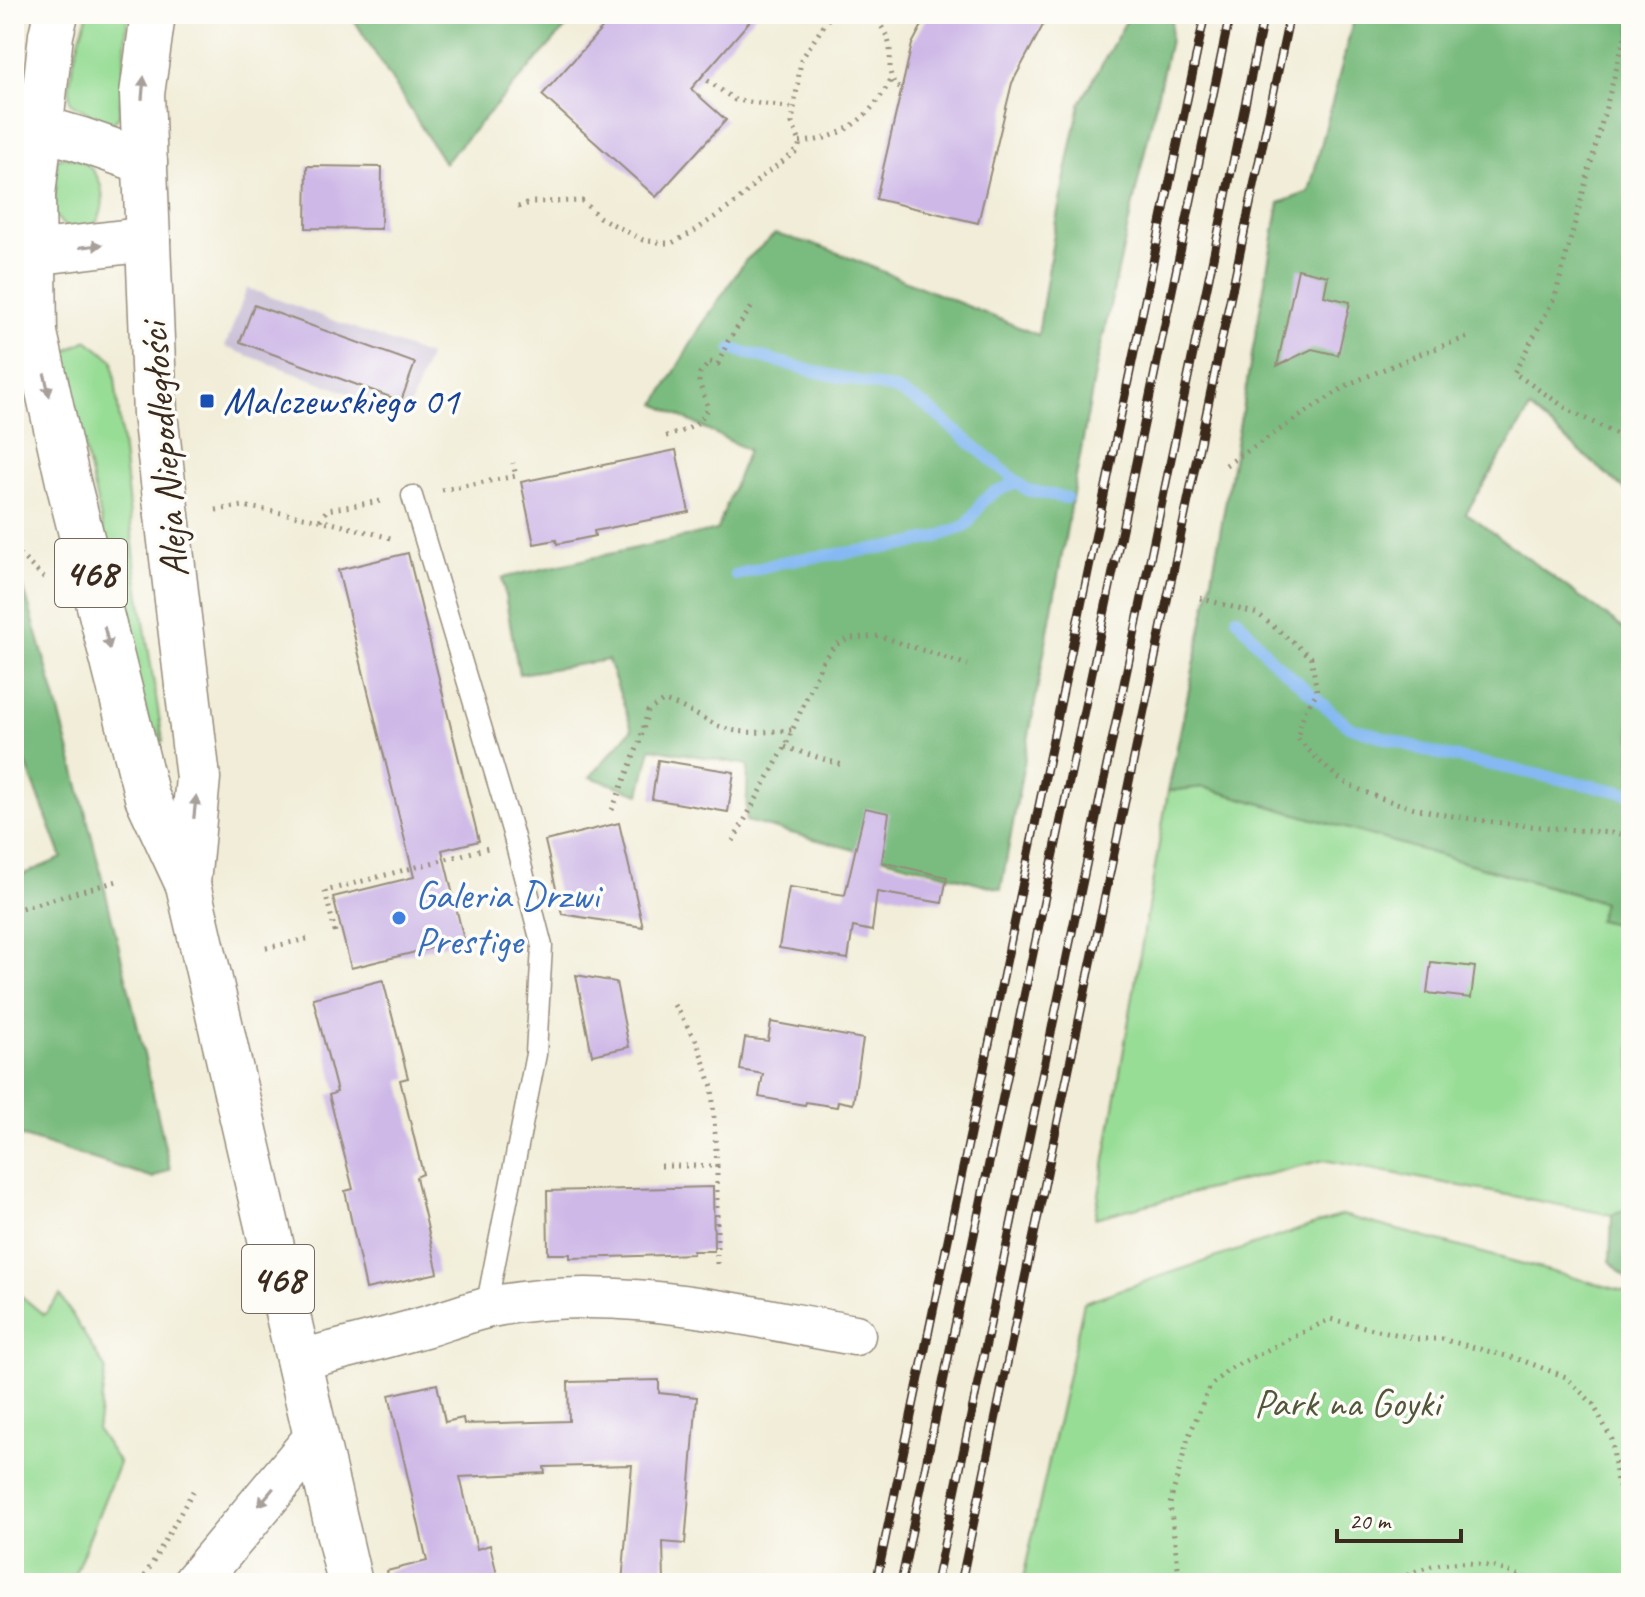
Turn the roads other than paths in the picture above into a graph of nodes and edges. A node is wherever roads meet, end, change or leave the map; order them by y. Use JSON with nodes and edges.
{"nodes":[{"id":1,"x":153,"y":14,"type":"edge"},
{"id":2,"x":54,"y":24,"type":"edge"},
{"id":3,"x":14,"y":69,"type":"edge"},
{"id":4,"x":27,"y":124,"type":"edge"},
{"id":5,"x":145,"y":162,"type":"junction"},
{"id":6,"x":148,"y":239,"type":"junction"},
{"id":7,"x":24,"y":252,"type":"edge"},
{"id":8,"x":412,"y":496,"type":"dead end"},
{"id":9,"x":188,"y":885,"type":"junction"},
{"id":10,"x":486,"y":1308,"type":"junction"},
{"id":11,"x":855,"y":1335,"type":"dead end"},
{"id":12,"x":298,"y":1360,"type":"junction"},
{"id":13,"x":316,"y":1438,"type":"junction"},
{"id":14,"x":195,"y":1583,"type":"edge"},
{"id":15,"x":350,"y":1583,"type":"edge"}],
"edges":[{"from":5,"to":1,"type":"main road","name":"Aleja Niepodległości","number":"468","one_way":true},
{"from":2,"to":3,"type":"main road"},
{"from":2,"to":4,"type":"main road","name":"Aleja Niepodległości","number":"468"},
{"from":4,"to":5,"type":"main road"},
{"from":4,"to":7,"type":"main road","name":"Aleja Niepodległości","number":"468"},
{"from":5,"to":6,"type":"main road","name":"Aleja Niepodległości","number":"468"},
{"from":7,"to":6,"type":"main road","one_way":true},
{"from":9,"to":6,"type":"main road","name":"Aleja Niepodległości","number":"468","one_way":true},
{"from":7,"to":9,"type":"main road","name":"Aleja Niepodległości","number":"468","one_way":true},
{"from":8,"to":10,"type":"lane"},
{"from":9,"to":12,"type":"main road","name":"Aleja Niepodległości","number":"468"},
{"from":10,"to":11,"type":"street"},
{"from":10,"to":12,"type":"street"},
{"from":12,"to":13,"type":"main road","name":"Aleja Niepodległości","number":"468"},
{"from":13,"to":14,"type":"main road","one_way":true},
{"from":13,"to":15,"type":"main road","name":"Aleja Niepodległości","number":"468"}]}
